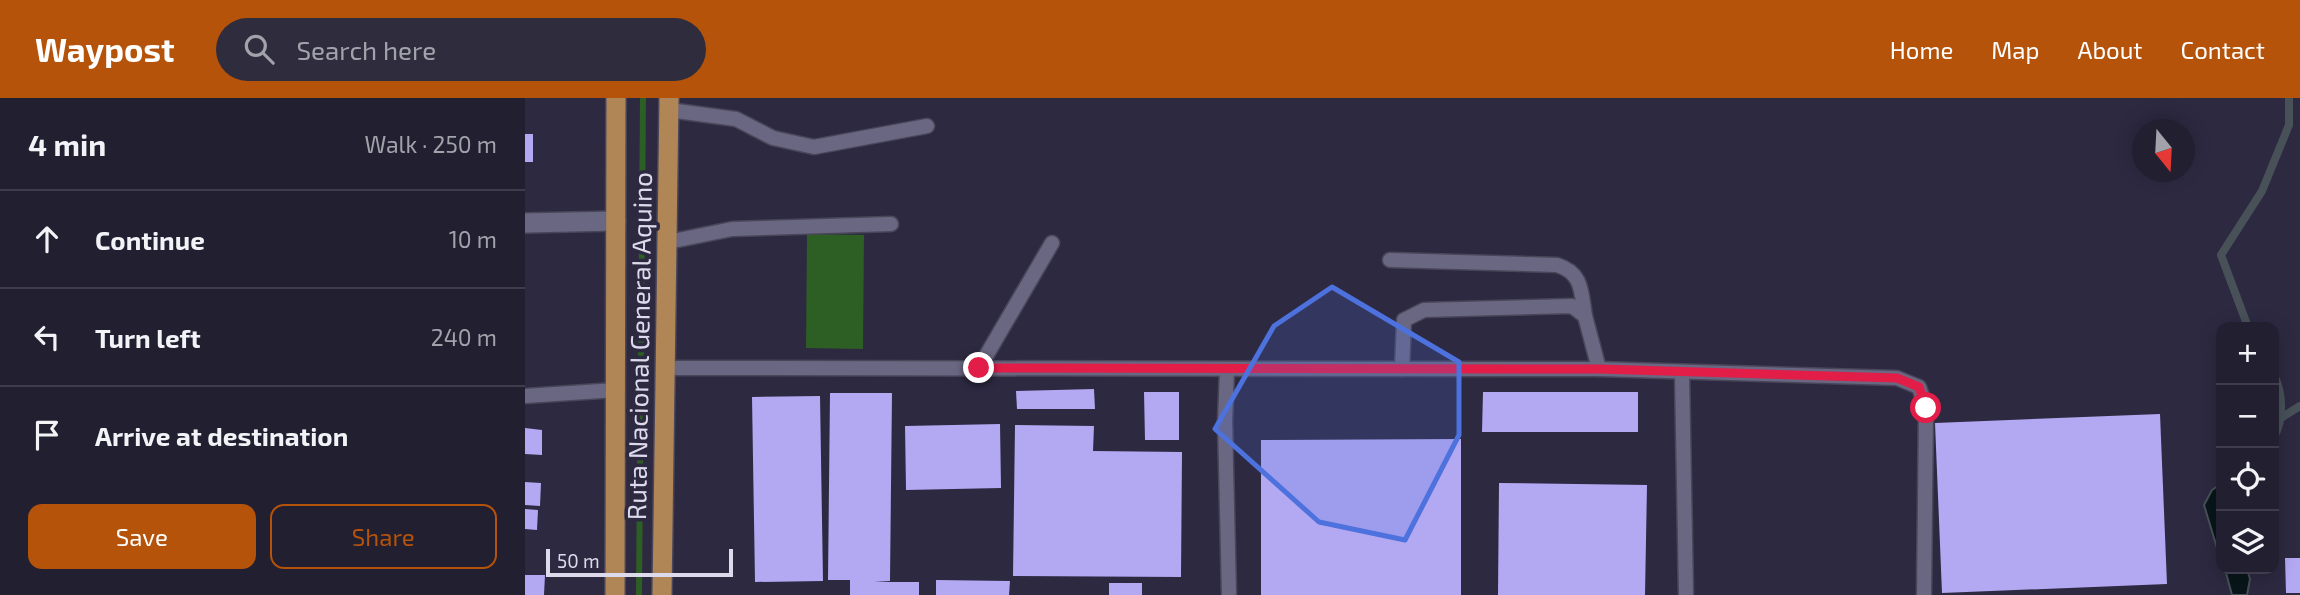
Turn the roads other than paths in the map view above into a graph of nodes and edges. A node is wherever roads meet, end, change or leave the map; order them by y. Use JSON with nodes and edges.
{"nodes":[{"id":1,"x":616,"y":98,"type":"edge"},
{"id":2,"x":669,"y":104,"type":"edge"},
{"id":3,"x":927,"y":125,"type":"dead end"},
{"id":4,"x":616,"y":221,"type":"junction"},
{"id":5,"x":525,"y":223,"type":"edge"},
{"id":6,"x":891,"y":224,"type":"dead end"},
{"id":7,"x":668,"y":242,"type":"junction"},
{"id":8,"x":1052,"y":243,"type":"dead end"},
{"id":9,"x":1390,"y":260,"type":"dead end"},
{"id":10,"x":1585,"y":316,"type":"junction"},
{"id":11,"x":667,"y":368,"type":"junction"},
{"id":12,"x":979,"y":368,"type":"junction"},
{"id":13,"x":1227,"y":369,"type":"junction"},
{"id":14,"x":1402,"y":369,"type":"junction"},
{"id":15,"x":1599,"y":369,"type":"junction"},
{"id":16,"x":1682,"y":374,"type":"junction"},
{"id":17,"x":616,"y":390,"type":"junction"},
{"id":18,"x":525,"y":396,"type":"edge"},
{"id":19,"x":615,"y":595,"type":"edge"},
{"id":20,"x":662,"y":595,"type":"edge"},
{"id":21,"x":1229,"y":595,"type":"edge"},
{"id":22,"x":1686,"y":595,"type":"edge"},
{"id":23,"x":1924,"y":595,"type":"edge"}],
"edges":[{"from":1,"to":4,"type":"highway","name":"Ruta Nacional General Aquino"},
{"from":2,"to":3,"type":"lane"},
{"from":2,"to":7,"type":"highway","name":"Ruta Nacional General Aquino"},
{"from":4,"to":5,"type":"street"},
{"from":4,"to":17,"type":"highway","name":"Ruta Nacional General Aquino"},
{"from":6,"to":7,"type":"lane"},
{"from":7,"to":11,"type":"highway","name":"Ruta Nacional General Aquino"},
{"from":8,"to":12,"type":"lane"},
{"from":9,"to":10,"type":"lane"},
{"from":10,"to":14,"type":"lane"},
{"from":10,"to":15,"type":"lane"},
{"from":11,"to":12,"type":"lane"},
{"from":11,"to":20,"type":"highway","name":"Ruta Nacional General Aquino"},
{"from":12,"to":13,"type":"lane"},
{"from":13,"to":14,"type":"lane"},
{"from":13,"to":21,"type":"lane"},
{"from":14,"to":15,"type":"lane"},
{"from":15,"to":16,"type":"lane"},
{"from":16,"to":22,"type":"lane"},
{"from":16,"to":23,"type":"lane"},
{"from":17,"to":18,"type":"lane"},
{"from":17,"to":19,"type":"highway","name":"Ruta Nacional General Aquino"}]}
